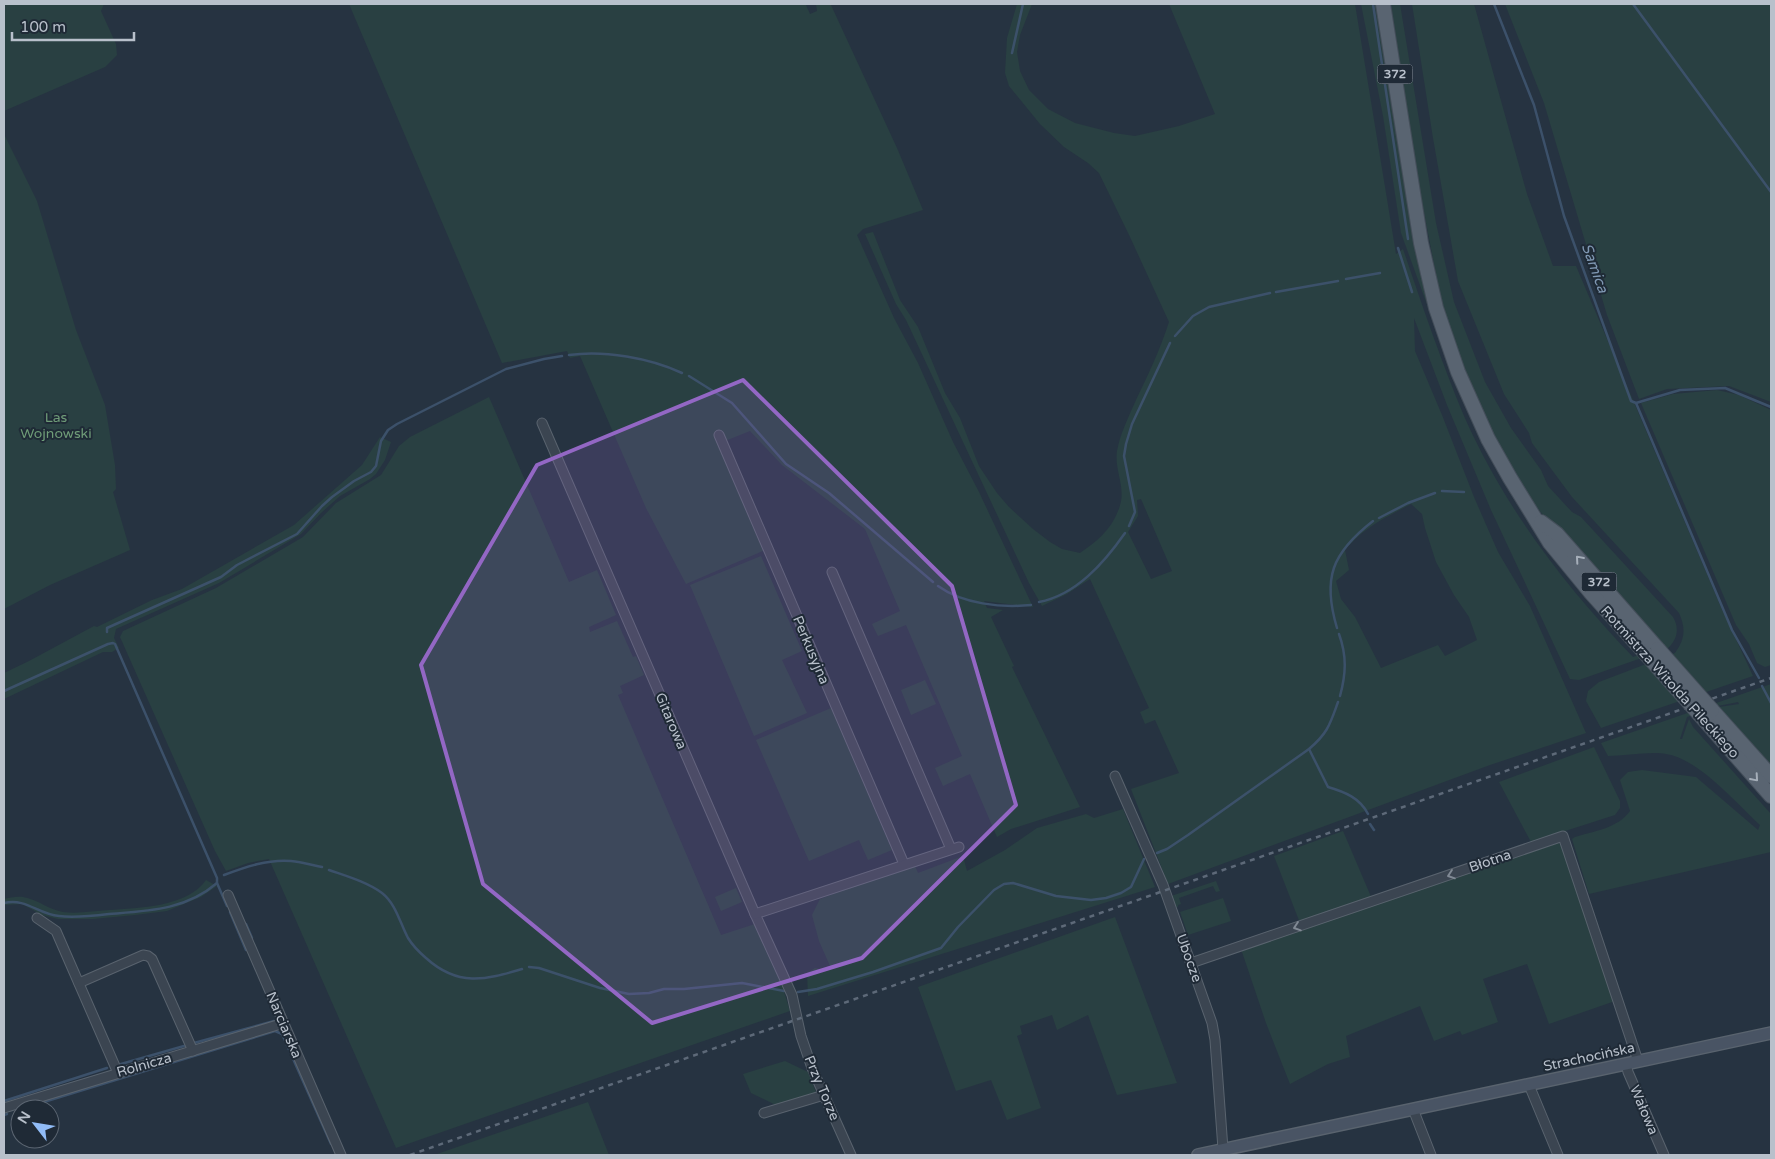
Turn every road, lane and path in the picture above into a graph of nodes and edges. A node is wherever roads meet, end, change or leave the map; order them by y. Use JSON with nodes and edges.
{"nodes":[{"id":1,"x":1384,"y":4,"type":"edge"},
{"id":2,"x":542,"y":423,"type":"dead end"},
{"id":3,"x":718,"y":435,"type":"dead end"},
{"id":4,"x":832,"y":572,"type":"dead end"},
{"id":5,"x":1706,"y":712,"type":"junction"},
{"id":6,"x":1115,"y":776,"type":"dead end"},
{"id":7,"x":1771,"y":776,"type":"edge"},
{"id":8,"x":1771,"y":796,"type":"edge"},
{"id":9,"x":904,"y":864,"type":"junction"},
{"id":10,"x":228,"y":895,"type":"dead end"},
{"id":11,"x":754,"y":914,"type":"junction"},
{"id":12,"x":37,"y":918,"type":"dead end"},
{"id":13,"x":1191,"y":963,"type":"junction"},
{"id":14,"x":79,"y":983,"type":"junction"},
{"id":15,"x":798,"y":1019,"type":"joint"},
{"id":16,"x":284,"y":1023,"type":"junction"},
{"id":17,"x":1771,"y":1033,"type":"edge"},
{"id":18,"x":193,"y":1051,"type":"junction"},
{"id":19,"x":1638,"y":1062,"type":"junction"},
{"id":20,"x":1626,"y":1064,"type":"junction"},
{"id":21,"x":118,"y":1073,"type":"junction"},
{"id":22,"x":1529,"y":1085,"type":"junction"},
{"id":23,"x":824,"y":1095,"type":"junction"},
{"id":24,"x":4,"y":1108,"type":"edge"},
{"id":25,"x":1413,"y":1109,"type":"junction"},
{"id":26,"x":764,"y":1112,"type":"dead end"},
{"id":27,"x":1220,"y":1152,"type":"edge"},
{"id":28,"x":341,"y":1155,"type":"edge"},
{"id":29,"x":851,"y":1155,"type":"edge"},
{"id":30,"x":1198,"y":1155,"type":"edge"},
{"id":31,"x":1431,"y":1155,"type":"edge"},
{"id":32,"x":1558,"y":1155,"type":"edge"},
{"id":33,"x":1664,"y":1155,"type":"edge"}],
"edges":[{"from":1,"to":5,"type":"main road","name":"Rotmistrza Witolda Pileckiego","number":"372","bridge":true},
{"from":2,"to":11,"type":"street","name":"Gitarowa"},
{"from":3,"to":9,"type":"street","name":"Perkusyjna"},
{"from":4,"to":9,"type":"street"},
{"from":5,"to":7,"type":"main road","name":"Rotmistrza Witolda Pileckiego","number":"372"},
{"from":5,"to":8,"type":"main road","name":"Rotmistrza Witolda Pileckiego","number":"372","one_way":true},
{"from":6,"to":13,"type":"street","name":"Ubocze"},
{"from":9,"to":11,"type":"street"},
{"from":10,"to":16,"type":"street","name":"Narciarska"},
{"from":11,"to":15,"type":"street","name":"Gitarowa"},
{"from":12,"to":14,"type":"street"},
{"from":19,"to":13,"type":"street","name":"Błotna","one_way":true},
{"from":13,"to":27,"type":"street","name":"Ubocze"},
{"from":14,"to":18,"type":"street"},
{"from":14,"to":21,"type":"street"},
{"from":15,"to":23,"type":"street","name":"Przy Torze"},
{"from":16,"to":18,"type":"street","name":"Rolnicza"},
{"from":16,"to":28,"type":"street","name":"Narciarska"},
{"from":17,"to":19,"type":"main road","name":"Strachocińska"},
{"from":18,"to":21,"type":"street","name":"Rolnicza"},
{"from":19,"to":20,"type":"main road","name":"Strachocińska"},
{"from":20,"to":22,"type":"main road","name":"Strachocińska"},
{"from":20,"to":33,"type":"street","name":"Wałowa"},
{"from":21,"to":24,"type":"street","name":"Rolnicza"},
{"from":22,"to":25,"type":"main road","name":"Strachocińska"},
{"from":22,"to":32,"type":"street"},
{"from":23,"to":26,"type":"street"},
{"from":23,"to":29,"type":"street","name":"Przy Torze"},
{"from":25,"to":27,"type":"main road","name":"Strachocińska"},
{"from":25,"to":31,"type":"street"},
{"from":27,"to":30,"type":"main road","name":"Strachocińska"}]}
